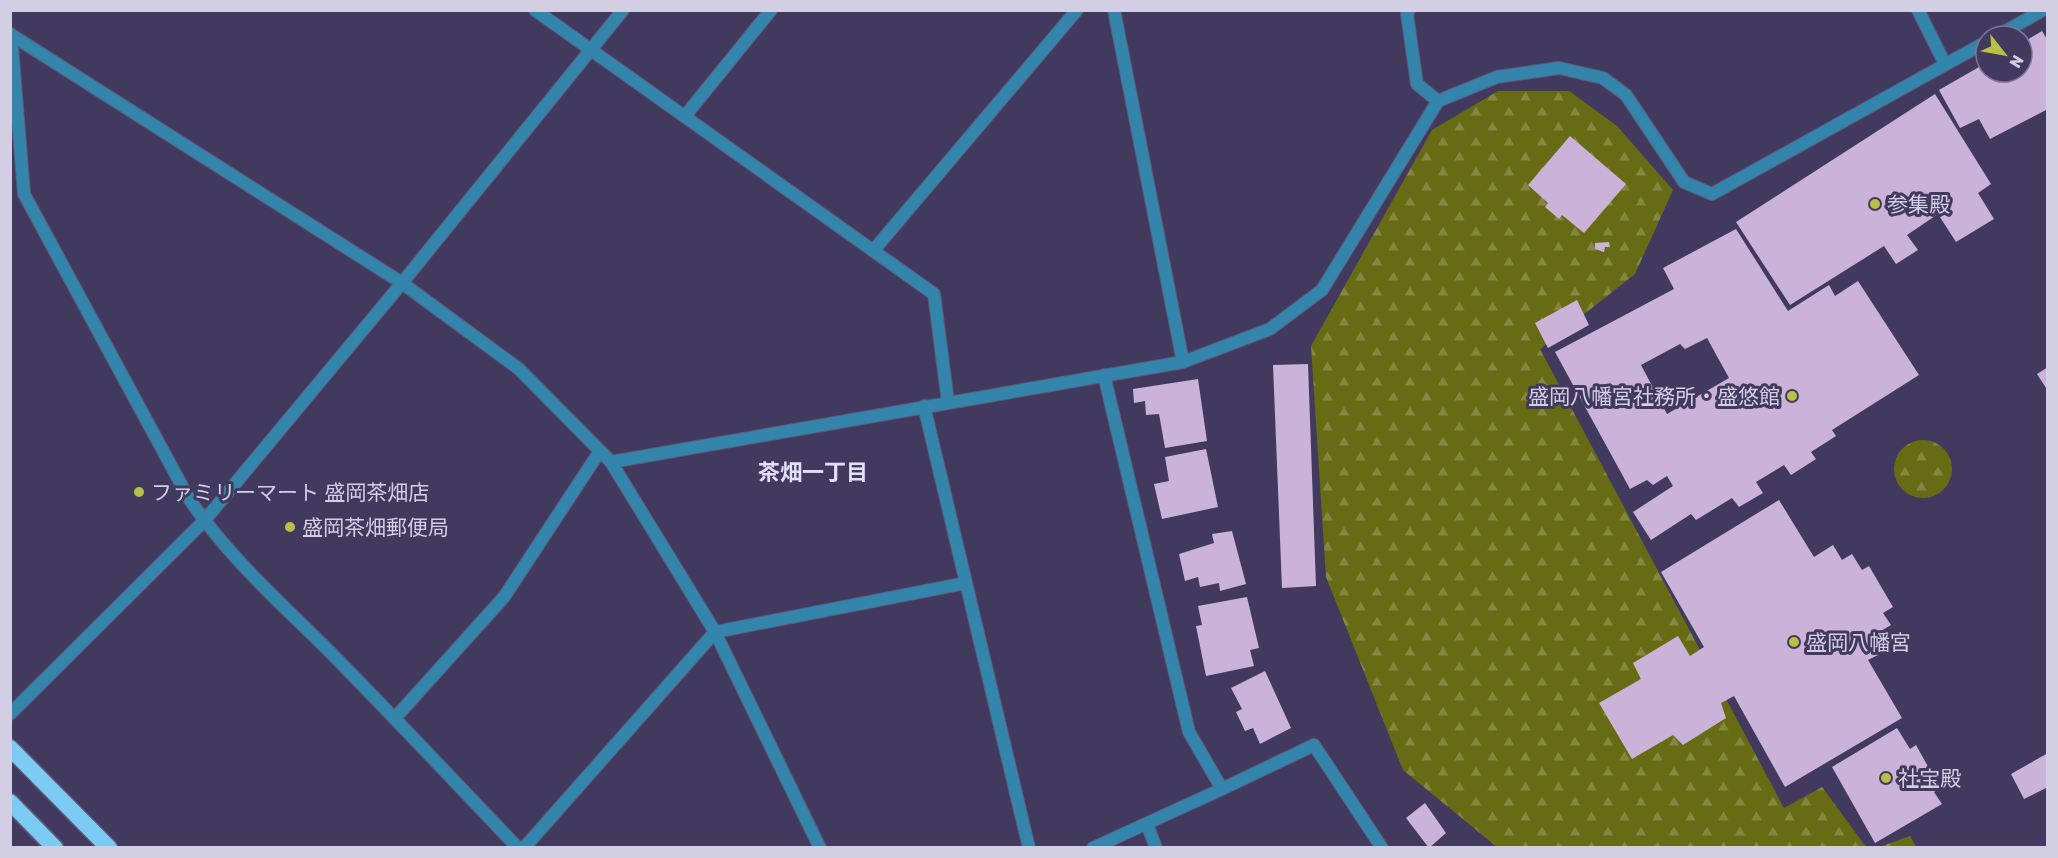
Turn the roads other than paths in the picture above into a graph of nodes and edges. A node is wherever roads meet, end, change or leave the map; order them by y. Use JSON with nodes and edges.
{"nodes":[{"id":1,"x":535,"y":10,"type":"edge"},
{"id":2,"x":622,"y":10,"type":"edge"},
{"id":3,"x":771,"y":10,"type":"edge"},
{"id":4,"x":1077,"y":10,"type":"edge"},
{"id":5,"x":1114,"y":10,"type":"edge"},
{"id":6,"x":1409,"y":10,"type":"edge"},
{"id":7,"x":1918,"y":10,"type":"edge"},
{"id":8,"x":2043,"y":10,"type":"edge"},
{"id":9,"x":2018,"y":24,"type":"edge"},
{"id":10,"x":11,"y":34,"type":"edge"},
{"id":11,"x":1974,"y":48,"type":"edge"},
{"id":12,"x":591,"y":49,"type":"junction"},
{"id":13,"x":1945,"y":64,"type":"junction"},
{"id":14,"x":1438,"y":101,"type":"junction"},
{"id":15,"x":685,"y":116,"type":"junction"},
{"id":16,"x":873,"y":251,"type":"junction"},
{"id":17,"x":402,"y":283,"type":"junction"},
{"id":18,"x":1183,"y":362,"type":"junction"},
{"id":19,"x":1104,"y":375,"type":"junction"},
{"id":20,"x":948,"y":402,"type":"junction"},
{"id":21,"x":924,"y":406,"type":"junction"},
{"id":22,"x":600,"y":451,"type":"junction"},
{"id":23,"x":611,"y":462,"type":"junction"},
{"id":24,"x":204,"y":521,"type":"junction"},
{"id":25,"x":966,"y":583,"type":"junction"},
{"id":26,"x":715,"y":632,"type":"junction"},
{"id":27,"x":10,"y":714,"type":"edge"},
{"id":28,"x":395,"y":718,"type":"junction"},
{"id":29,"x":10,"y":748,"type":"edge"},
{"id":30,"x":1222,"y":789,"type":"junction"},
{"id":31,"x":10,"y":802,"type":"edge"},
{"id":32,"x":1147,"y":824,"type":"junction"},
{"id":33,"x":55,"y":848,"type":"edge"},
{"id":34,"x":109,"y":848,"type":"edge"},
{"id":35,"x":518,"y":848,"type":"edge"},
{"id":36,"x":524,"y":848,"type":"edge"},
{"id":37,"x":820,"y":848,"type":"edge"},
{"id":38,"x":1029,"y":848,"type":"edge"},
{"id":39,"x":1093,"y":848,"type":"edge"},
{"id":40,"x":1156,"y":848,"type":"edge"},
{"id":41,"x":1382,"y":848,"type":"edge"}],
"edges":[{"from":1,"to":12,"type":"street"},
{"from":2,"to":12,"type":"street"},
{"from":3,"to":15,"type":"street"},
{"from":4,"to":16,"type":"street"},
{"from":5,"to":18,"type":"street"},
{"from":6,"to":14,"type":"street"},
{"from":7,"to":13,"type":"street"},
{"from":8,"to":9,"type":"street"},
{"from":10,"to":17,"type":"street"},
{"from":10,"to":24,"type":"street"},
{"from":11,"to":13,"type":"street"},
{"from":12,"to":15,"type":"street"},
{"from":12,"to":17,"type":"street"},
{"from":13,"to":14,"type":"street"},
{"from":14,"to":18,"type":"street"},
{"from":15,"to":16,"type":"street"},
{"from":16,"to":20,"type":"street"},
{"from":17,"to":22,"type":"street"},
{"from":17,"to":24,"type":"street"},
{"from":18,"to":19,"type":"street"},
{"from":19,"to":20,"type":"street"},
{"from":19,"to":30,"type":"street"},
{"from":20,"to":21,"type":"street"},
{"from":21,"to":23,"type":"street"},
{"from":21,"to":25,"type":"street"},
{"from":22,"to":23,"type":"street"},
{"from":22,"to":28,"type":"street"},
{"from":23,"to":26,"type":"street"},
{"from":24,"to":27,"type":"street"},
{"from":24,"to":28,"type":"street"},
{"from":25,"to":26,"type":"street"},
{"from":25,"to":38,"type":"street"},
{"from":26,"to":36,"type":"street"},
{"from":26,"to":37,"type":"street"},
{"from":28,"to":35,"type":"street"},
{"from":29,"to":34,"type":"highway"},
{"from":30,"to":32,"type":"street"},
{"from":30,"to":41,"type":"street"},
{"from":31,"to":33,"type":"highway"},
{"from":32,"to":39,"type":"street"},
{"from":32,"to":40,"type":"street"}]}
